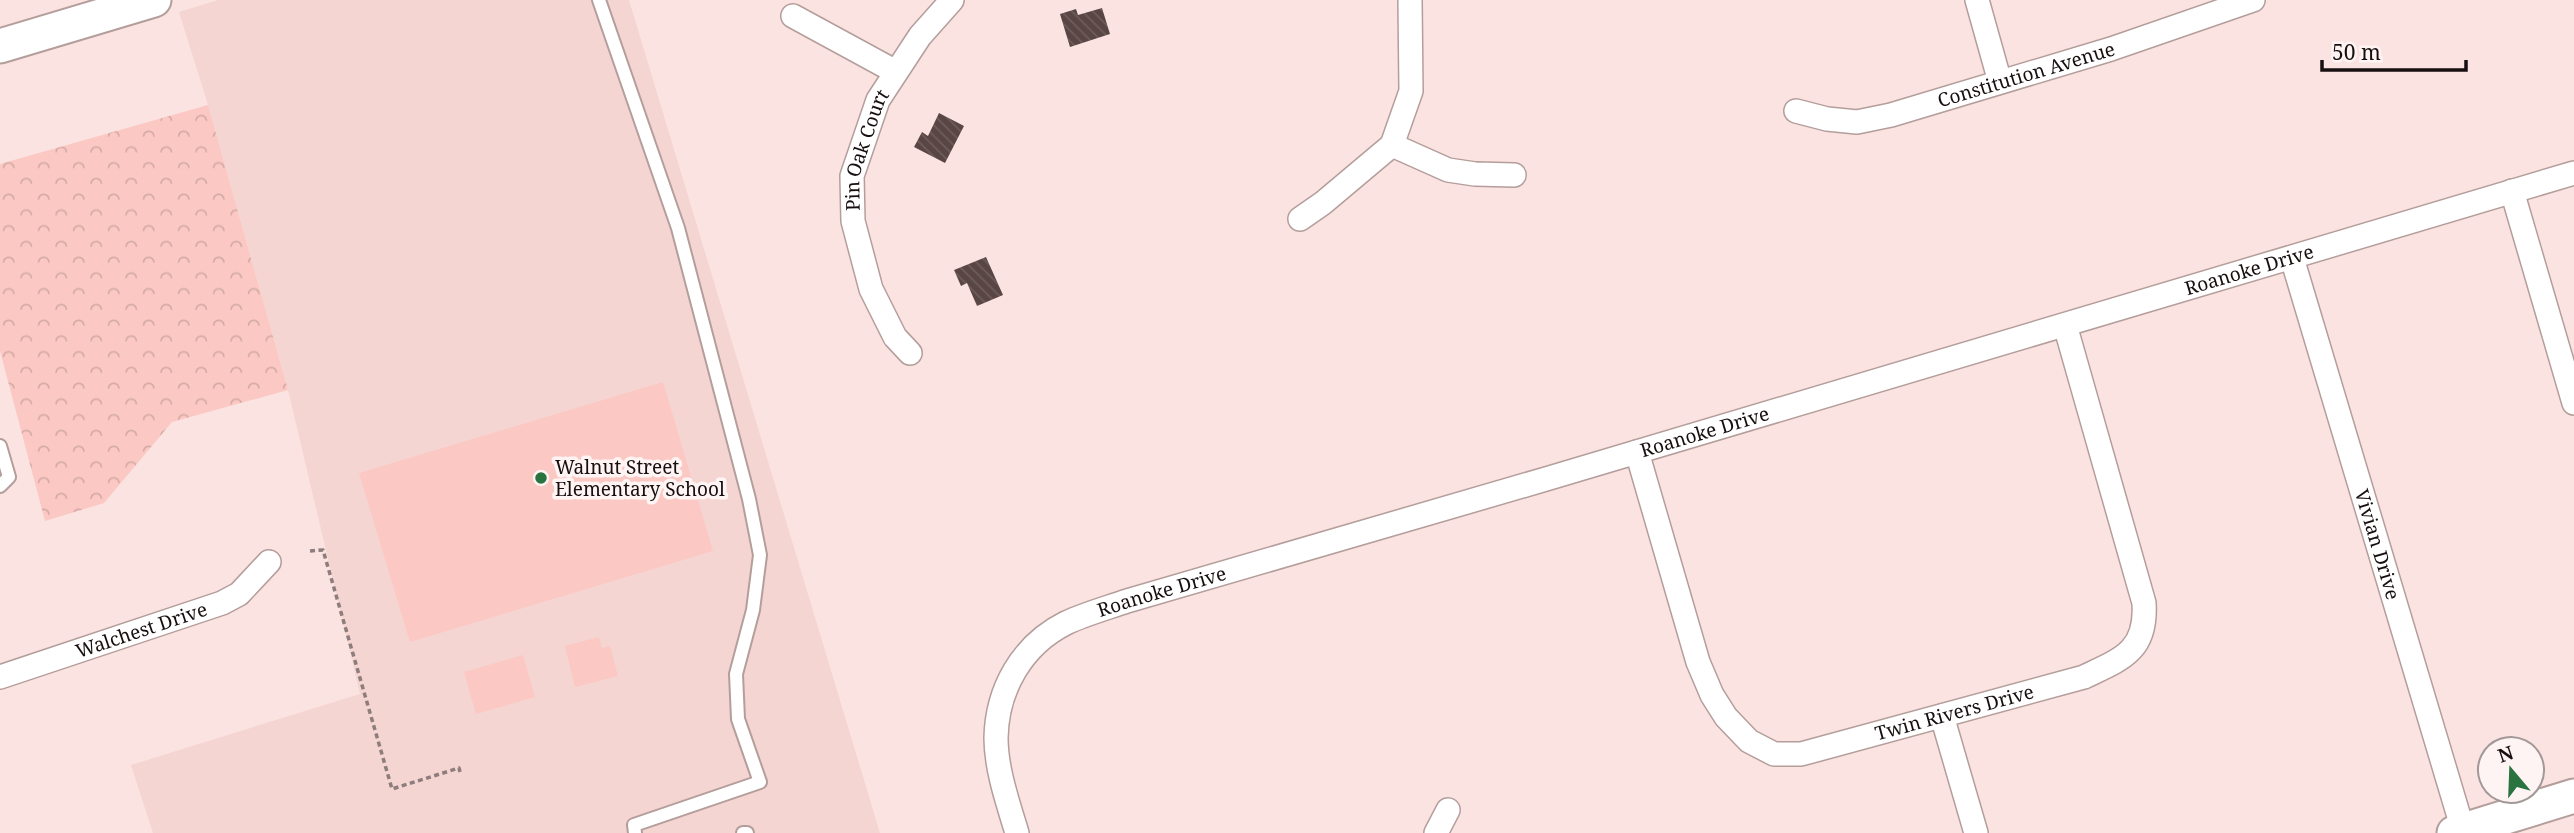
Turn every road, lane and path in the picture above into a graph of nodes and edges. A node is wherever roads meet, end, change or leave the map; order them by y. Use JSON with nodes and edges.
{"nodes":[{"id":1,"x":154,"y":0,"type":"edge"},
{"id":2,"x":599,"y":0,"type":"edge"},
{"id":3,"x":952,"y":0,"type":"edge"},
{"id":4,"x":1410,"y":0,"type":"edge"},
{"id":5,"x":1977,"y":0,"type":"edge"},
{"id":6,"x":2244,"y":1,"type":"edge"},
{"id":7,"x":793,"y":16,"type":"dead end"},
{"id":8,"x":0,"y":46,"type":"edge"},
{"id":9,"x":896,"y":72,"type":"junction"},
{"id":10,"x":2000,"y":82,"type":"junction"},
{"id":11,"x":1796,"y":111,"type":"dead end"},
{"id":12,"x":1392,"y":145,"type":"junction"},
{"id":13,"x":2574,"y":173,"type":"edge"},
{"id":14,"x":1514,"y":175,"type":"dead end"},
{"id":15,"x":2512,"y":191,"type":"junction"},
{"id":16,"x":1300,"y":219,"type":"dead end"},
{"id":17,"x":2292,"y":258,"type":"junction"},
{"id":18,"x":2065,"y":325,"type":"junction"},
{"id":19,"x":910,"y":353,"type":"dead end"},
{"id":20,"x":2574,"y":403,"type":"edge"},
{"id":21,"x":0,"y":446,"type":"edge"},
{"id":22,"x":1637,"y":452,"type":"junction"},
{"id":23,"x":0,"y":486,"type":"edge"},
{"id":24,"x":310,"y":551,"type":"dead end"},
{"id":25,"x":269,"y":562,"type":"dead end"},
{"id":26,"x":0,"y":677,"type":"edge"},
{"id":27,"x":1942,"y":716,"type":"junction"},
{"id":28,"x":460,"y":772,"type":"dead end"},
{"id":29,"x":2574,"y":796,"type":"edge"},
{"id":30,"x":1448,"y":810,"type":"dead end"},
{"id":31,"x":2458,"y":832,"type":"edge"},
{"id":32,"x":635,"y":833,"type":"edge"},
{"id":33,"x":1017,"y":833,"type":"edge"},
{"id":34,"x":1436,"y":833,"type":"edge"},
{"id":35,"x":1976,"y":833,"type":"edge"}],
"edges":[{"from":1,"to":8,"type":"street"},
{"from":2,"to":32,"type":"lane"},
{"from":3,"to":9,"type":"street","name":"Pin Oak Court"},
{"from":4,"to":12,"type":"street"},
{"from":5,"to":10,"type":"street"},
{"from":6,"to":10,"type":"street","name":"Constitution Avenue"},
{"from":7,"to":9,"type":"street"},
{"from":9,"to":19,"type":"street","name":"Pin Oak Court"},
{"from":10,"to":11,"type":"street","name":"Constitution Avenue"},
{"from":12,"to":14,"type":"street"},
{"from":12,"to":16,"type":"street"},
{"from":13,"to":15,"type":"street","name":"Roanoke Drive"},
{"from":15,"to":17,"type":"street","name":"Roanoke Drive"},
{"from":15,"to":20,"type":"street"},
{"from":17,"to":18,"type":"street","name":"Roanoke Drive"},
{"from":17,"to":31,"type":"street","name":"Vivian Drive"},
{"from":18,"to":22,"type":"street","name":"Roanoke Drive"},
{"from":18,"to":27,"type":"street","name":"Twin Rivers Drive"},
{"from":21,"to":23,"type":"lane"},
{"from":22,"to":27,"type":"street","name":"Twin Rivers Drive"},
{"from":22,"to":33,"type":"street","name":"Roanoke Drive"},
{"from":24,"to":28,"type":"path"},
{"from":25,"to":26,"type":"street","name":"Walchest Drive"},
{"from":27,"to":35,"type":"street"},
{"from":29,"to":31,"type":"street"},
{"from":30,"to":34,"type":"street"}]}
